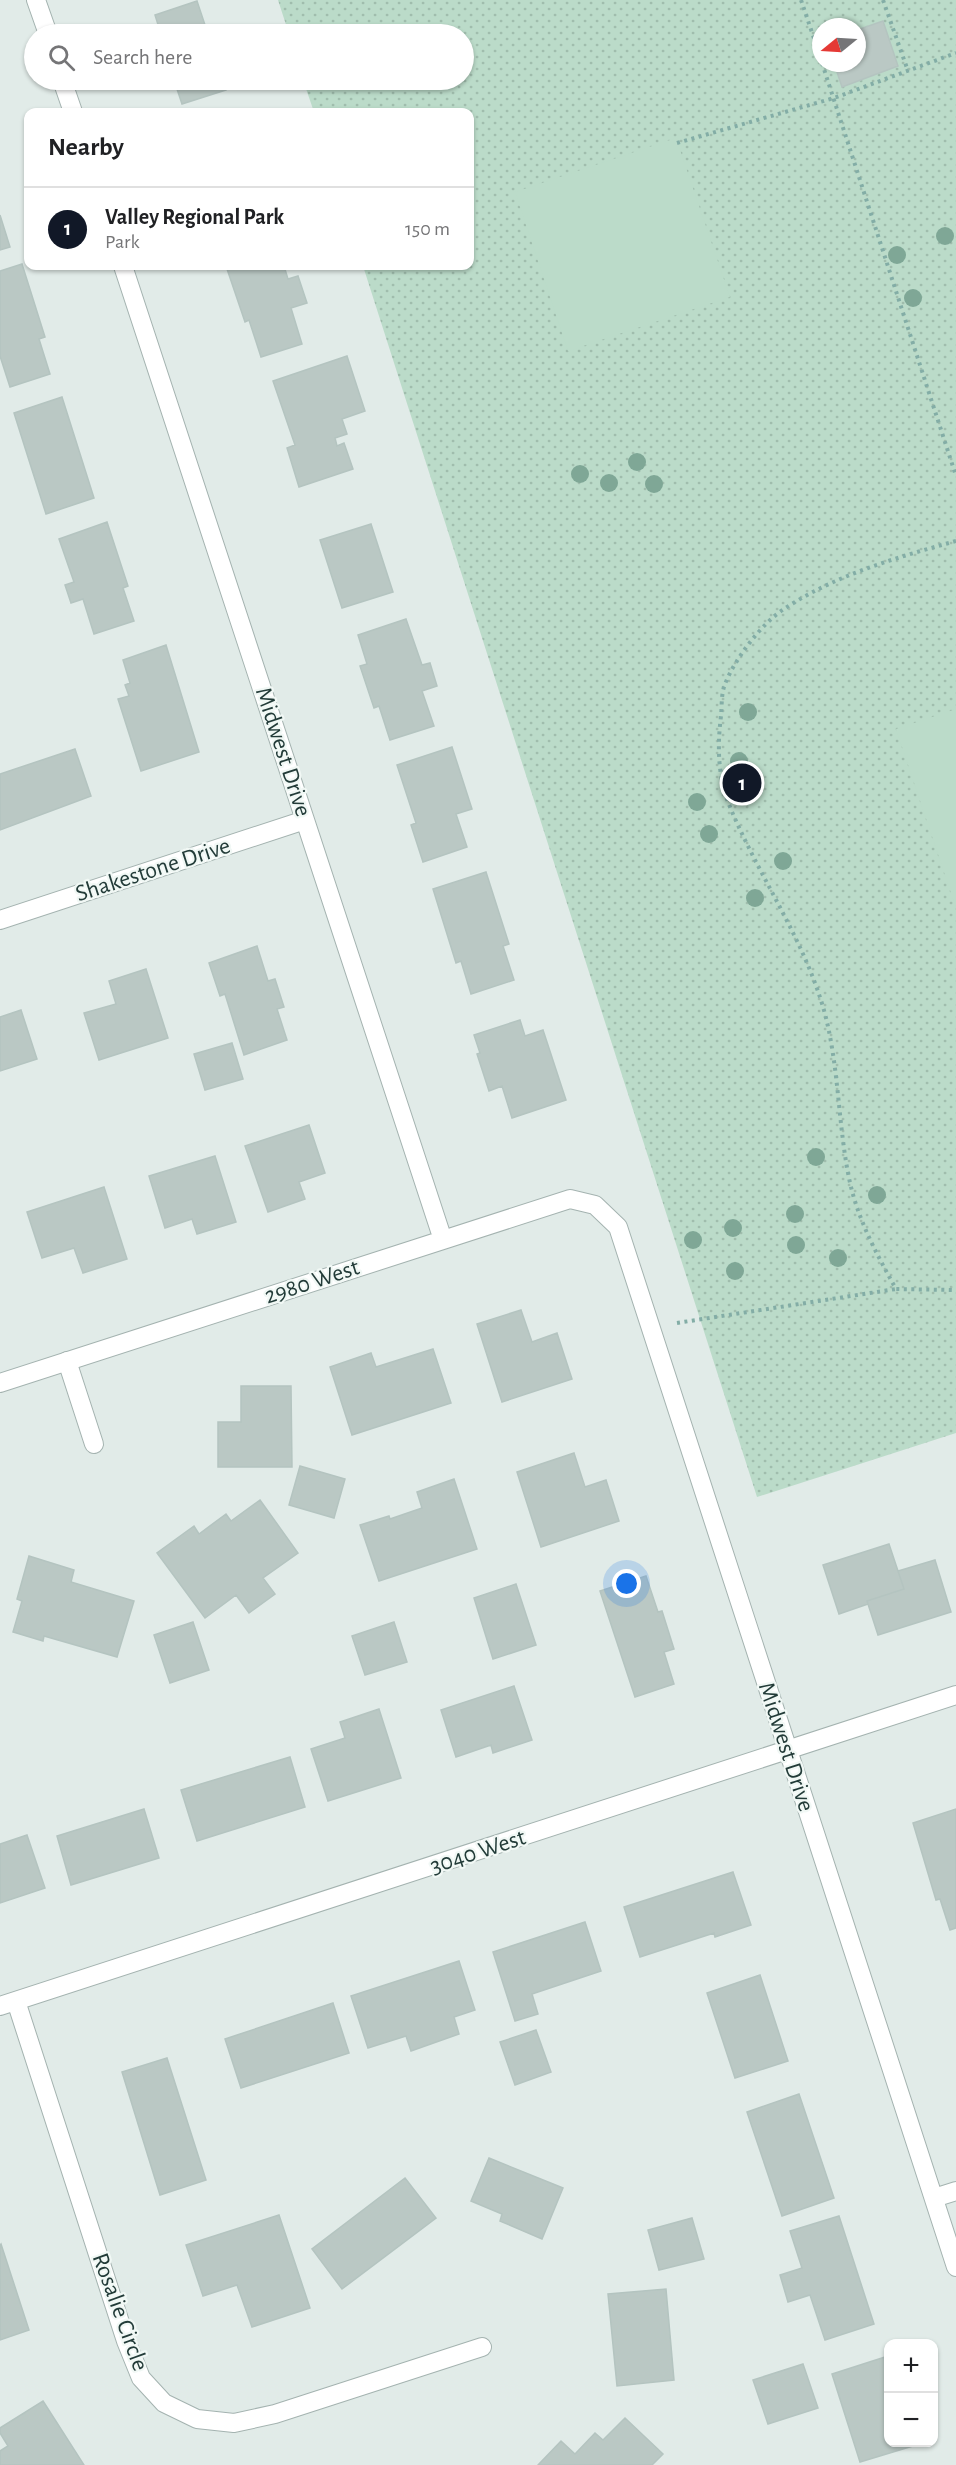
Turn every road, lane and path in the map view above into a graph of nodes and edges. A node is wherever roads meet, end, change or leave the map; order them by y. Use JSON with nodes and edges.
{"nodes":[{"id":1,"x":36,"y":0,"type":"edge"},
{"id":2,"x":801,"y":0,"type":"edge"},
{"id":3,"x":883,"y":0,"type":"edge"},
{"id":4,"x":44,"y":24,"type":"edge"},
{"id":5,"x":812,"y":32,"type":"edge"},
{"id":6,"x":956,"y":53,"type":"edge"},
{"id":7,"x":908,"y":71,"type":"junction"},
{"id":8,"x":825,"y":72,"type":"edge"},
{"id":9,"x":65,"y":90,"type":"edge"},
{"id":10,"x":834,"y":98,"type":"junction"},
{"id":11,"x":72,"y":108,"type":"edge"},
{"id":12,"x":677,"y":142,"type":"dead end"},
{"id":13,"x":124,"y":270,"type":"edge"},
{"id":14,"x":956,"y":476,"type":"edge"},
{"id":15,"x":956,"y":541,"type":"edge"},
{"id":16,"x":306,"y":820,"type":"junction"},
{"id":17,"x":0,"y":920,"type":"edge"},
{"id":18,"x":618,"y":1227,"type":"joint"},
{"id":19,"x":442,"y":1240,"type":"junction"},
{"id":20,"x":896,"y":1289,"type":"junction"},
{"id":21,"x":956,"y":1290,"type":"edge"},
{"id":22,"x":651,"y":1328,"type":"junction"},
{"id":23,"x":68,"y":1361,"type":"junction"},
{"id":24,"x":0,"y":1383,"type":"edge"},
{"id":25,"x":94,"y":1444,"type":"dead end"},
{"id":26,"x":956,"y":1695,"type":"edge"},
{"id":27,"x":788,"y":1751,"type":"junction"},
{"id":28,"x":8,"y":2003,"type":"edge"},
{"id":29,"x":956,"y":2191,"type":"edge"},
{"id":30,"x":934,"y":2198,"type":"junction"},
{"id":31,"x":956,"y":2266,"type":"edge"},
{"id":32,"x":482,"y":2347,"type":"dead end"}],
"edges":[{"from":1,"to":4,"type":"street"},
{"from":2,"to":5,"type":"path"},
{"from":3,"to":7,"type":"path"},
{"from":6,"to":7,"type":"path"},
{"from":7,"to":10,"type":"path"},
{"from":8,"to":10,"type":"path"},
{"from":9,"to":11,"type":"street"},
{"from":10,"to":12,"type":"path"},
{"from":10,"to":14,"type":"path"},
{"from":13,"to":16,"type":"street","name":"Midwest Drive"},
{"from":15,"to":20,"type":"path"},
{"from":16,"to":17,"type":"street","name":"Shakestone Drive"},
{"from":16,"to":19,"type":"street","name":"Midwest Drive"},
{"from":18,"to":19,"type":"street","name":"2980 West"},
{"from":18,"to":22,"type":"street","name":"Midwest Drive"},
{"from":19,"to":23,"type":"street","name":"2980 West"},
{"from":20,"to":21,"type":"path"},
{"from":20,"to":22,"type":"path"},
{"from":22,"to":27,"type":"street","name":"Midwest Drive"},
{"from":23,"to":24,"type":"street","name":"2980 West"},
{"from":23,"to":25,"type":"street"},
{"from":26,"to":27,"type":"street","name":"3040 West"},
{"from":27,"to":28,"type":"street","name":"3040 West"},
{"from":27,"to":30,"type":"street","name":"Midwest Drive"},
{"from":28,"to":32,"type":"street","name":"Rosalie Circle"},
{"from":29,"to":30,"type":"street"},
{"from":30,"to":31,"type":"street","name":"Midwest Drive"}]}
